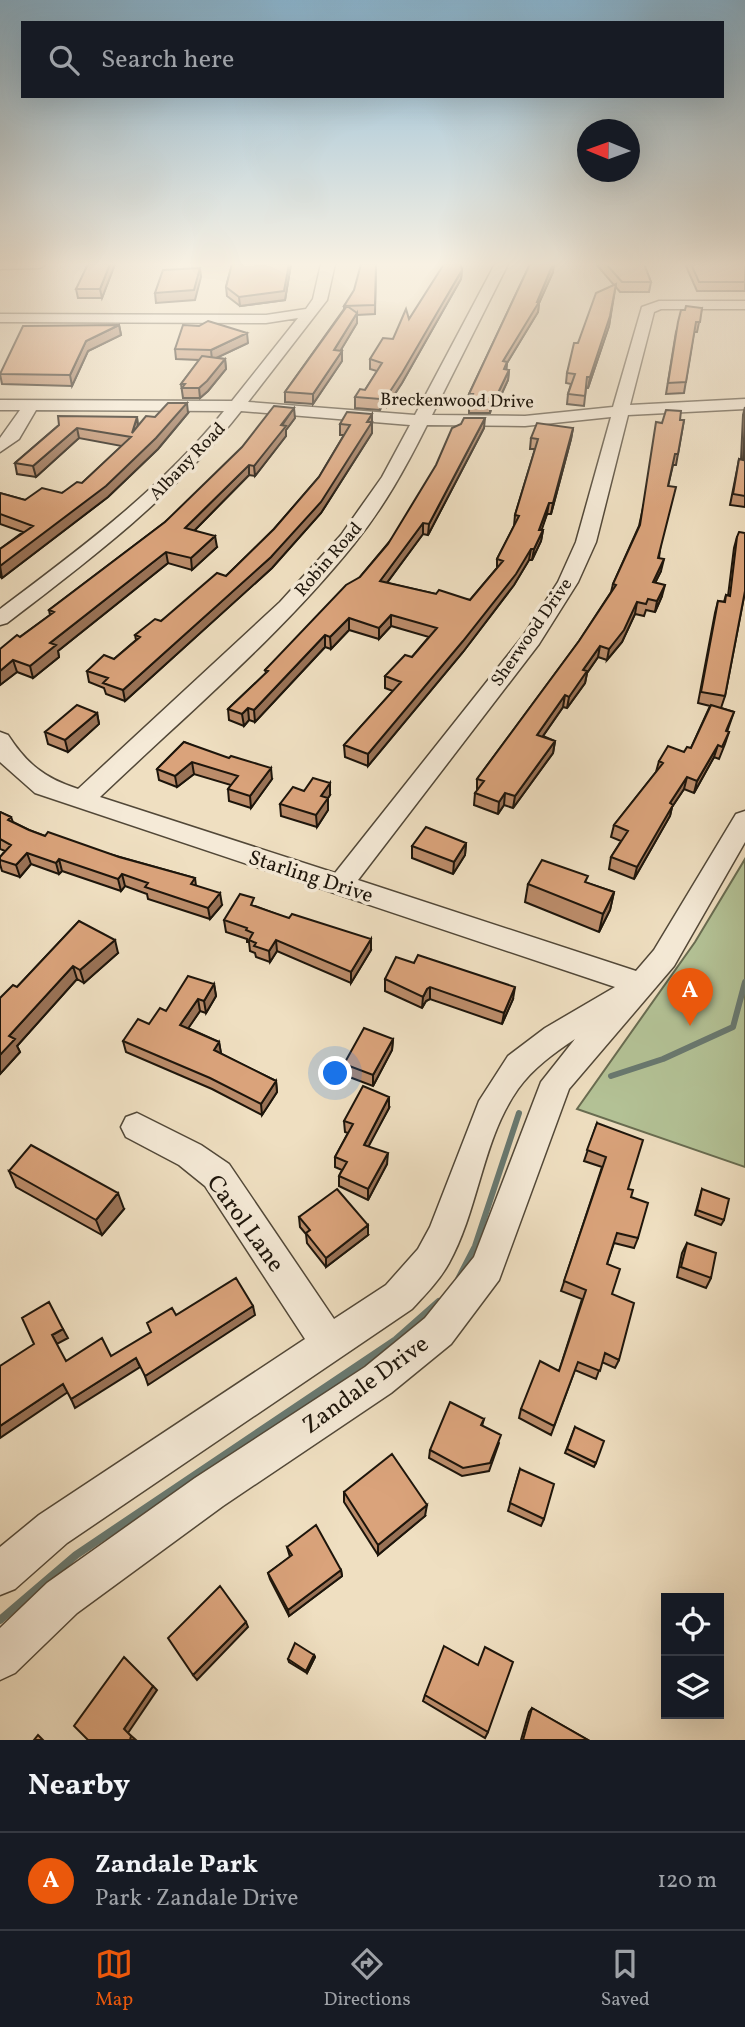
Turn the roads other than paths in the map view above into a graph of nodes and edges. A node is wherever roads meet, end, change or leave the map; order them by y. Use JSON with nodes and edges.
{"nodes":[{"id":1,"x":285,"y":345,"type":"edge"},
{"id":2,"x":460,"y":345,"type":"edge"},
{"id":3,"x":639,"y":345,"type":"edge"},
{"id":4,"x":745,"y":404,"type":"edge"},
{"id":5,"x":0,"y":405,"type":"edge"},
{"id":6,"x":31,"y":405,"type":"junction"},
{"id":7,"x":239,"y":406,"type":"junction"},
{"id":8,"x":620,"y":413,"type":"junction"},
{"id":9,"x":421,"y":421,"type":"junction"},
{"id":10,"x":0,"y":447,"type":"edge"},
{"id":11,"x":0,"y":620,"type":"edge"},
{"id":12,"x":0,"y":740,"type":"edge"},
{"id":13,"x":82,"y":800,"type":"junction"},
{"id":14,"x":745,"y":820,"type":"edge"},
{"id":15,"x":339,"y":886,"type":"junction"},
{"id":16,"x":641,"y":984,"type":"junction"},
{"id":17,"x":137,"y":1128,"type":"dead end"},
{"id":18,"x":330,"y":1345,"type":"junction"},
{"id":19,"x":0,"y":1574,"type":"edge"},
{"id":20,"x":0,"y":1658,"type":"edge"}],
"edges":[{"from":1,"to":7,"type":"street","name":"Albany Road"},
{"from":2,"to":9,"type":"street","name":"Robin Road"},
{"from":3,"to":8,"type":"street","name":"Sherwood Drive"},
{"from":4,"to":8,"type":"street","name":"Breckenwood Drive"},
{"from":5,"to":6,"type":"street","name":"Breckenwood Drive"},
{"from":6,"to":7,"type":"street","name":"Breckenwood Drive"},
{"from":6,"to":10,"type":"street"},
{"from":7,"to":9,"type":"street","name":"Breckenwood Drive"},
{"from":7,"to":11,"type":"street","name":"Albany Road"},
{"from":8,"to":9,"type":"street","name":"Breckenwood Drive"},
{"from":8,"to":15,"type":"street","name":"Sherwood Drive"},
{"from":9,"to":13,"type":"street","name":"Robin Road"},
{"from":12,"to":13,"type":"street","name":"Starling Drive"},
{"from":13,"to":15,"type":"street","name":"Starling Drive"},
{"from":14,"to":16,"type":"street","name":"Zandale Drive"},
{"from":15,"to":16,"type":"street","name":"Starling Drive"},
{"from":16,"to":18,"type":"street","name":"Zandale Drive"},
{"from":16,"to":20,"type":"street","name":"Zandale Drive"},
{"from":17,"to":18,"type":"street","name":"Carol Lane"},
{"from":18,"to":19,"type":"street","name":"Zandale Drive"}]}
